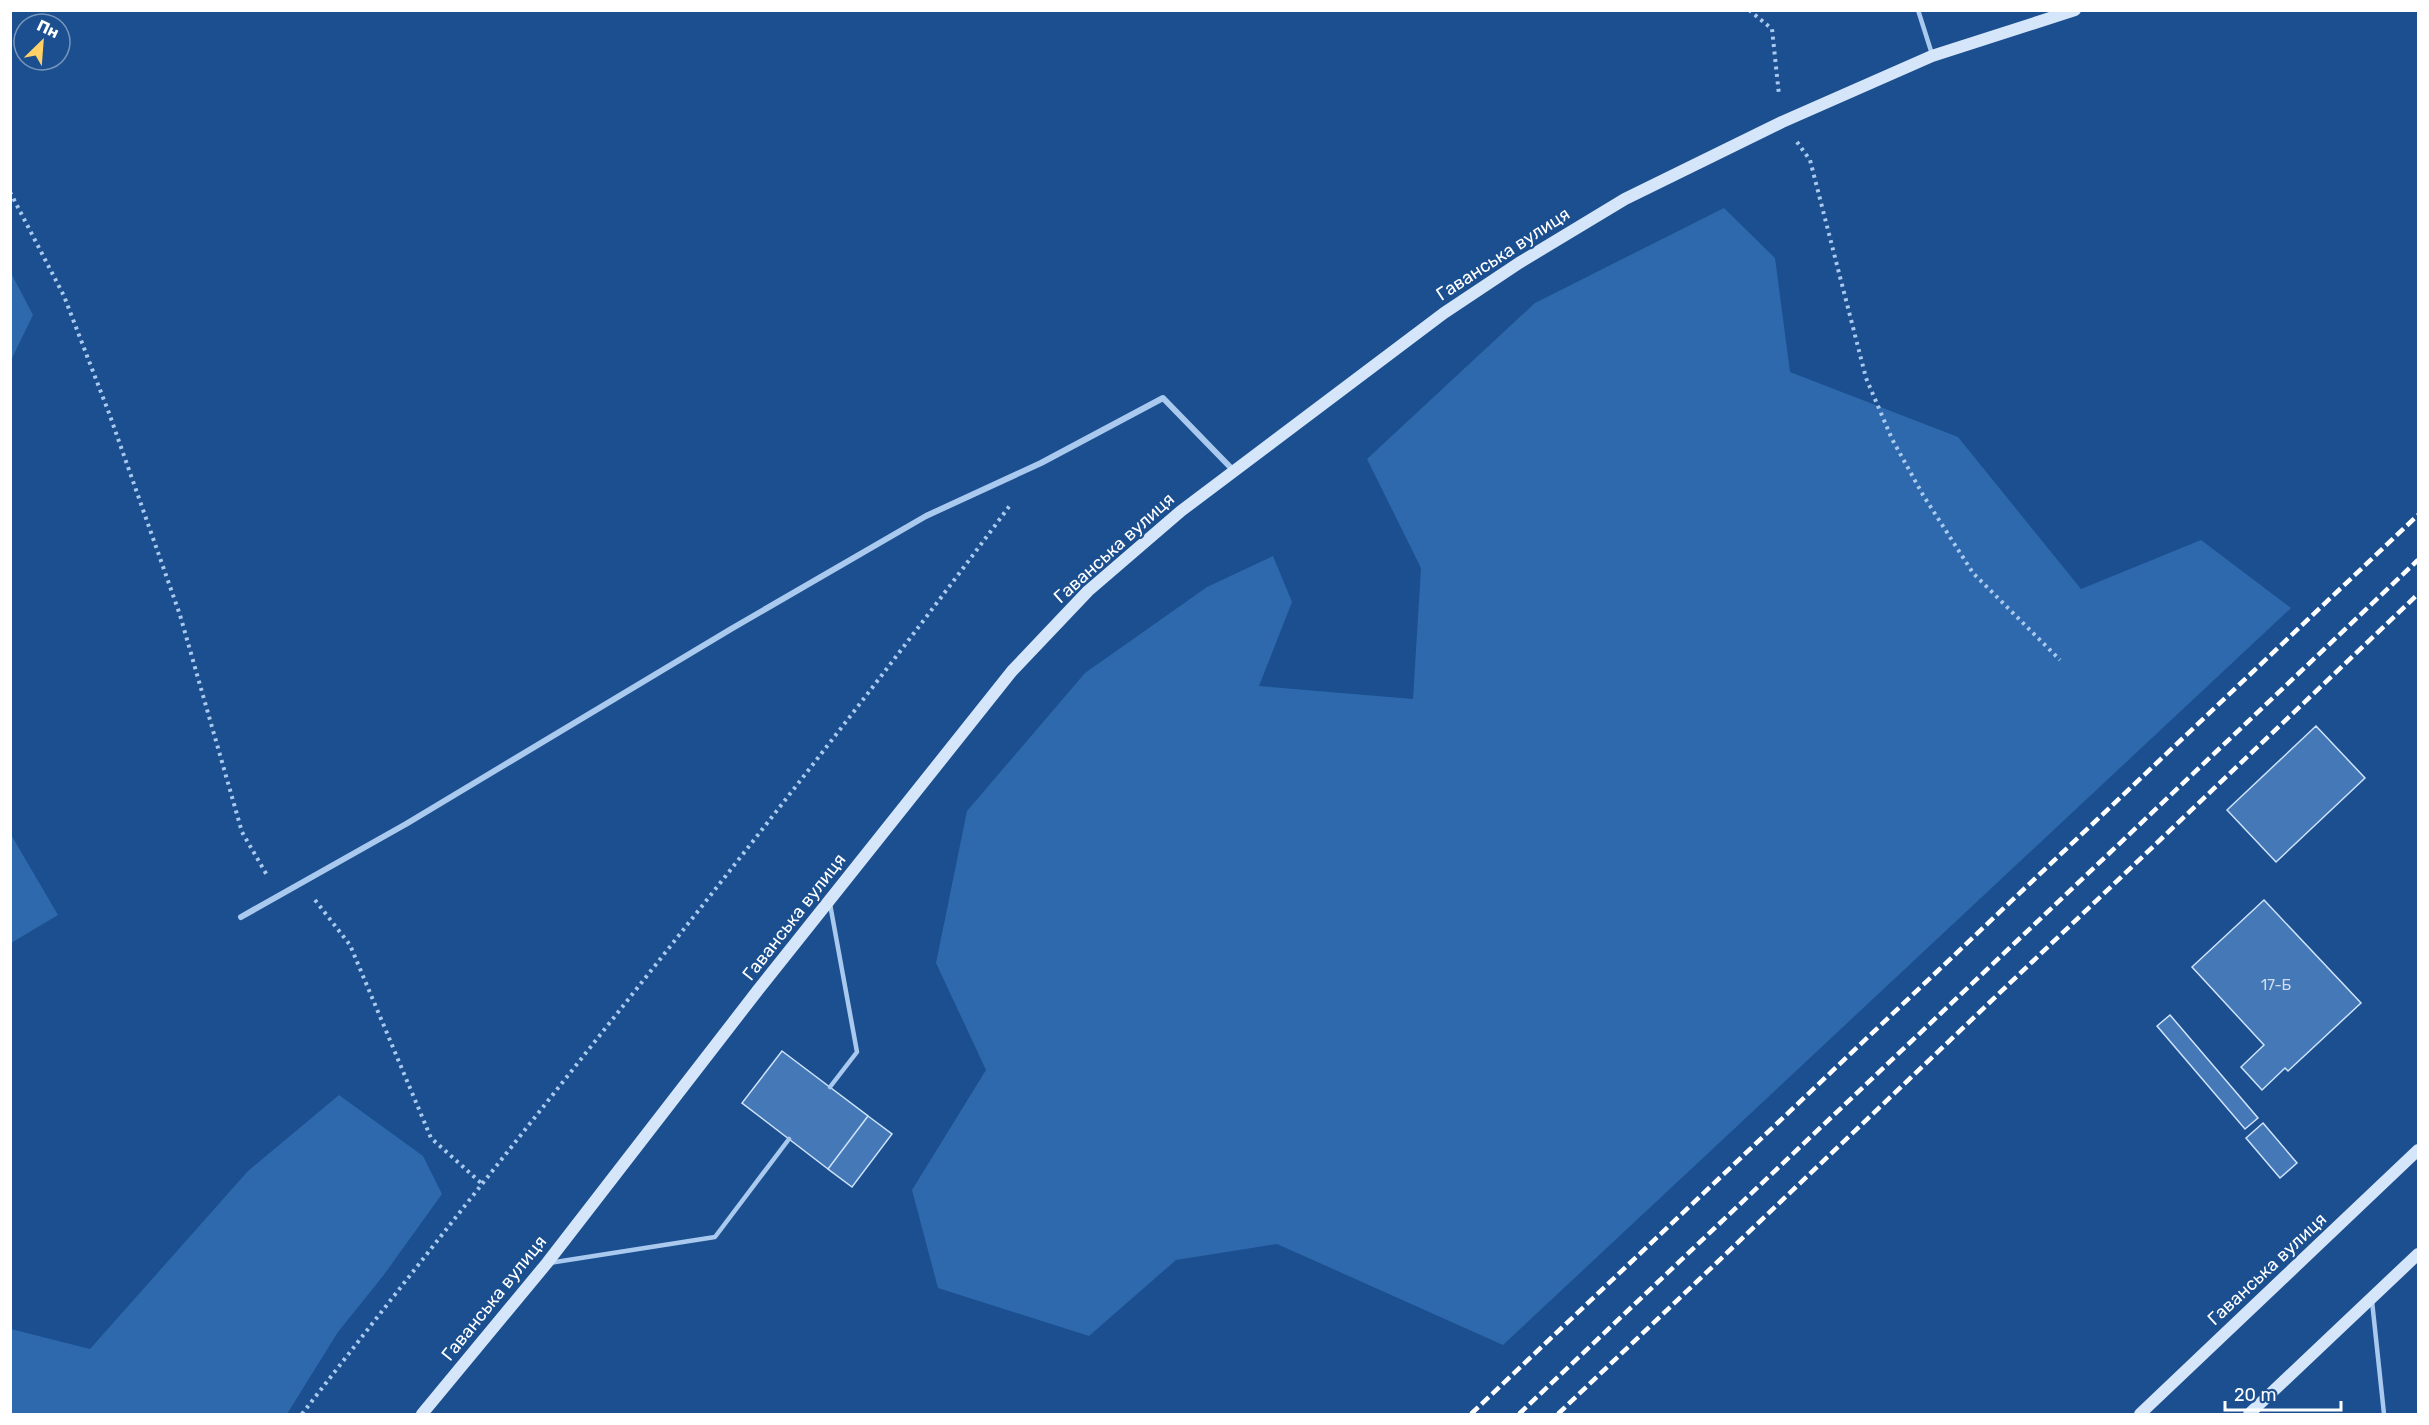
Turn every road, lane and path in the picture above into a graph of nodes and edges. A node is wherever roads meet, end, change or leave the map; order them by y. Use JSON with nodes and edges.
{"nodes":[{"id":1,"x":1749,"y":10,"type":"edge"},
{"id":2,"x":1918,"y":10,"type":"edge"},
{"id":3,"x":2075,"y":10,"type":"edge"},
{"id":4,"x":1932,"y":56,"type":"junction"},
{"id":5,"x":1782,"y":122,"type":"junction"},
{"id":6,"x":10,"y":192,"type":"edge"},
{"id":7,"x":1234,"y":471,"type":"junction"},
{"id":8,"x":1013,"y":500,"type":"dead end"},
{"id":9,"x":2060,"y":660,"type":"dead end"},
{"id":10,"x":302,"y":883,"type":"junction"},
{"id":11,"x":279,"y":896,"type":"junction"},
{"id":12,"x":830,"y":901,"type":"junction"},
{"id":13,"x":241,"y":917,"type":"dead end"},
{"id":14,"x":830,"y":1087,"type":"dead end"},
{"id":15,"x":789,"y":1139,"type":"dead end"},
{"id":16,"x":2418,"y":1150,"type":"edge"},
{"id":17,"x":481,"y":1183,"type":"junction"},
{"id":18,"x":2418,"y":1254,"type":"edge"},
{"id":19,"x":547,"y":1263,"type":"junction"},
{"id":20,"x":2372,"y":1298,"type":"junction"},
{"id":21,"x":302,"y":1414,"type":"edge"},
{"id":22,"x":422,"y":1414,"type":"edge"},
{"id":23,"x":2140,"y":1414,"type":"edge"},
{"id":24,"x":2249,"y":1414,"type":"edge"},
{"id":25,"x":2384,"y":1414,"type":"edge"}],
"edges":[{"from":1,"to":5,"type":"path"},
{"from":2,"to":4,"type":"lane"},
{"from":3,"to":4,"type":"main road","name":"Гаванська вулиця"},
{"from":4,"to":5,"type":"main road","name":"Гаванська вулиця"},
{"from":5,"to":7,"type":"main road","name":"Гаванська вулиця"},
{"from":5,"to":9,"type":"path"},
{"from":6,"to":11,"type":"path"},
{"from":7,"to":10,"type":"street"},
{"from":7,"to":12,"type":"main road","name":"Гаванська вулиця"},
{"from":8,"to":17,"type":"path"},
{"from":10,"to":11,"type":"street"},
{"from":10,"to":17,"type":"path"},
{"from":11,"to":13,"type":"street"},
{"from":12,"to":14,"type":"lane"},
{"from":12,"to":19,"type":"main road","name":"Гаванська вулиця"},
{"from":15,"to":19,"type":"lane"},
{"from":16,"to":23,"type":"main road","name":"Гаванська вулиця"},
{"from":17,"to":21,"type":"path"},
{"from":18,"to":20,"type":"main road"},
{"from":19,"to":22,"type":"main road","name":"Гаванська вулиця"},
{"from":20,"to":24,"type":"main road"},
{"from":20,"to":25,"type":"lane"}]}
